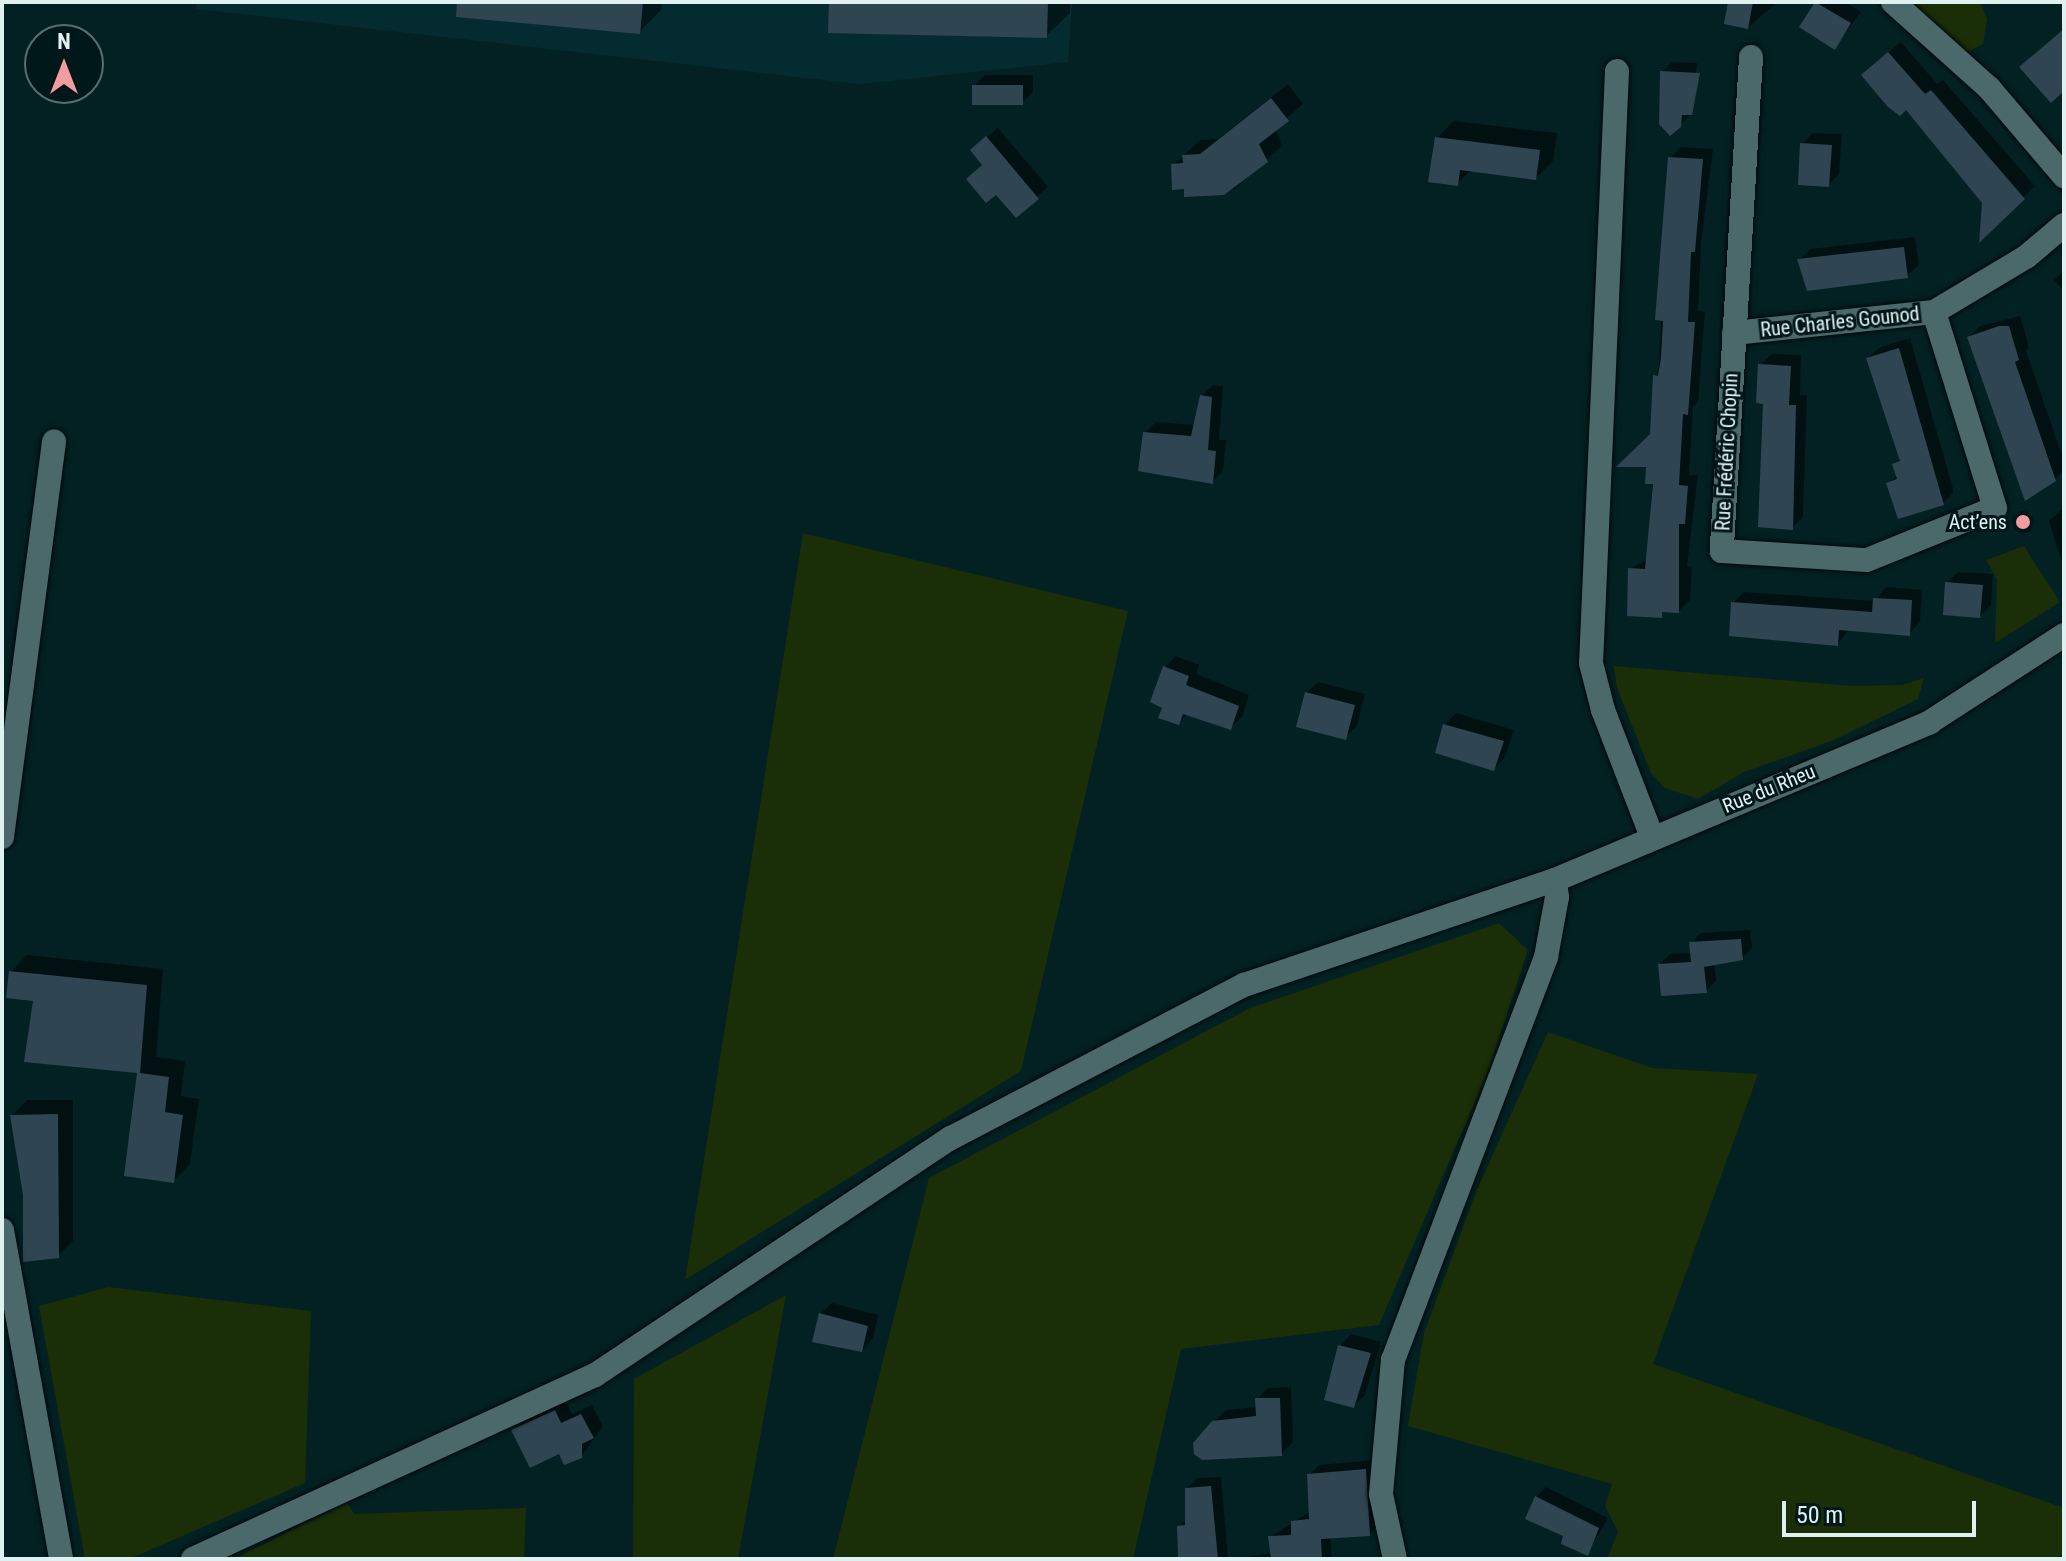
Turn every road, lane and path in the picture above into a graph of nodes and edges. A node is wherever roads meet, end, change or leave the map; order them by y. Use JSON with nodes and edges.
{"nodes":[{"id":1,"x":1893,"y":2,"type":"edge"},
{"id":2,"x":1751,"y":57,"type":"dead end"},
{"id":3,"x":1617,"y":71,"type":"dead end"},
{"id":4,"x":2064,"y":176,"type":"edge"},
{"id":5,"x":2064,"y":225,"type":"edge"},
{"id":6,"x":1934,"y":312,"type":"junction"},
{"id":7,"x":1734,"y":333,"type":"junction"},
{"id":8,"x":54,"y":441,"type":"dead end"},
{"id":9,"x":2064,"y":635,"type":"edge"},
{"id":10,"x":2,"y":837,"type":"edge"},
{"id":11,"x":1652,"y":837,"type":"junction"},
{"id":12,"x":1555,"y":880,"type":"junction"},
{"id":13,"x":2,"y":1230,"type":"edge"},
{"id":14,"x":61,"y":1559,"type":"edge"},
{"id":15,"x":193,"y":1559,"type":"edge"},
{"id":16,"x":1395,"y":1559,"type":"edge"}],
"edges":[{"from":1,"to":4,"type":"street"},
{"from":2,"to":7,"type":"street","name":"Rue Frédéric Chopin"},
{"from":3,"to":11,"type":"street"},
{"from":5,"to":6,"type":"street","name":"Rue Charles Gounod"},
{"from":6,"to":7,"type":"street","name":"Rue Charles Gounod"},
{"from":6,"to":7,"type":"street","name":"Rue Frédéric Chopin"},
{"from":8,"to":10,"type":"street"},
{"from":9,"to":11,"type":"street","name":"Rue du Rheu"},
{"from":11,"to":12,"type":"street","name":"Rue du Rheu"},
{"from":12,"to":15,"type":"street","name":"Rue du Rheu"},
{"from":12,"to":16,"type":"street"},
{"from":13,"to":14,"type":"street"}]}
